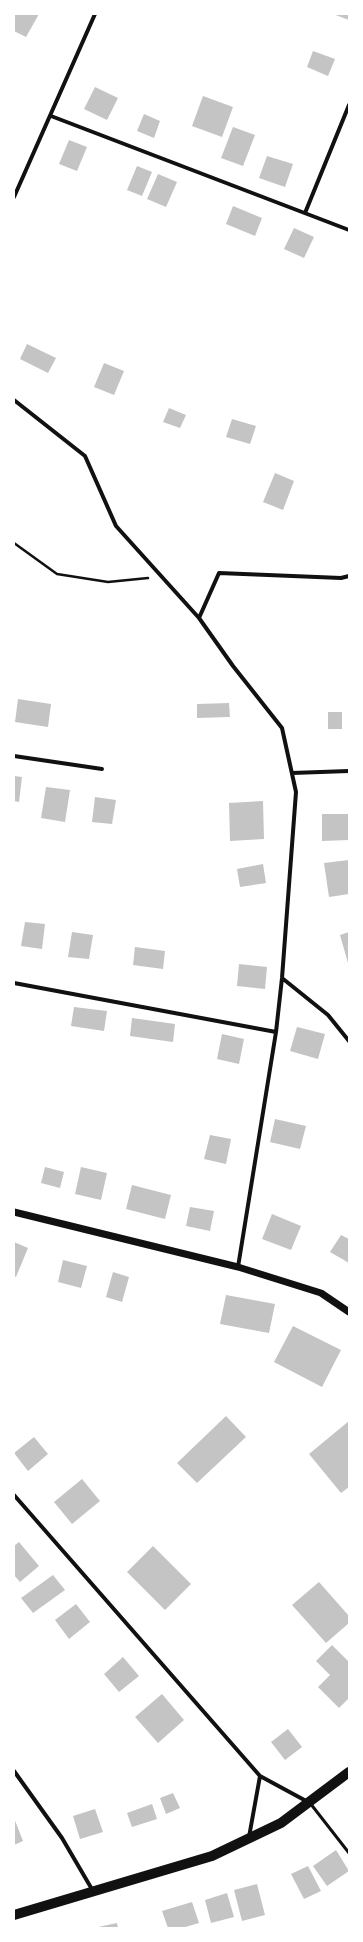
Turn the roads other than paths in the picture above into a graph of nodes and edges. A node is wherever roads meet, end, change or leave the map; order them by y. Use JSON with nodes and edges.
{"nodes":[{"id":1,"x":95,"y":14,"type":"edge"},
{"id":2,"x":349,"y":105,"type":"edge"},
{"id":3,"x":51,"y":116,"type":"junction"},
{"id":4,"x":14,"y":197,"type":"edge"},
{"id":5,"x":305,"y":212,"type":"junction"},
{"id":6,"x":349,"y":230,"type":"edge"},
{"id":7,"x":14,"y":400,"type":"edge"},
{"id":8,"x":349,"y":576,"type":"edge"},
{"id":9,"x":199,"y":618,"type":"junction"},
{"id":10,"x":14,"y":756,"type":"edge"},
{"id":11,"x":102,"y":769,"type":"dead end"},
{"id":12,"x":349,"y":771,"type":"edge"},
{"id":13,"x":292,"y":774,"type":"junction"},
{"id":14,"x":282,"y":978,"type":"junction"},
{"id":15,"x":14,"y":983,"type":"edge"},
{"id":16,"x":276,"y":1032,"type":"junction"},
{"id":17,"x":349,"y":1041,"type":"edge"},
{"id":18,"x":14,"y":1212,"type":"edge"},
{"id":19,"x":238,"y":1267,"type":"junction"},
{"id":20,"x":349,"y":1312,"type":"edge"},
{"id":21,"x":14,"y":1495,"type":"edge"},
{"id":22,"x":14,"y":1771,"type":"edge"},
{"id":23,"x":349,"y":1772,"type":"edge"},
{"id":24,"x":260,"y":1776,"type":"junction"},
{"id":25,"x":310,"y":1803,"type":"junction"},
{"id":26,"x":249,"y":1840,"type":"junction"},
{"id":27,"x":349,"y":1853,"type":"edge"},
{"id":28,"x":93,"y":1892,"type":"junction"},
{"id":29,"x":14,"y":1915,"type":"edge"}],
"edges":[{"from":1,"to":3,"type":"street"},
{"from":2,"to":5,"type":"street"},
{"from":3,"to":4,"type":"street"},
{"from":3,"to":5,"type":"street"},
{"from":5,"to":6,"type":"street"},
{"from":7,"to":9,"type":"street"},
{"from":8,"to":9,"type":"street"},
{"from":9,"to":13,"type":"street"},
{"from":10,"to":11,"type":"street"},
{"from":12,"to":13,"type":"street"},
{"from":13,"to":14,"type":"street"},
{"from":14,"to":16,"type":"street"},
{"from":14,"to":17,"type":"street"},
{"from":15,"to":16,"type":"street"},
{"from":16,"to":19,"type":"street"},
{"from":18,"to":19,"type":"street"},
{"from":19,"to":20,"type":"street"},
{"from":21,"to":24,"type":"street"},
{"from":22,"to":28,"type":"street"},
{"from":23,"to":25,"type":"main road"},
{"from":24,"to":25,"type":"street"},
{"from":24,"to":26,"type":"street"},
{"from":25,"to":26,"type":"main road"},
{"from":25,"to":27,"type":"lane"},
{"from":26,"to":28,"type":"main road"},
{"from":28,"to":29,"type":"main road"}]}
